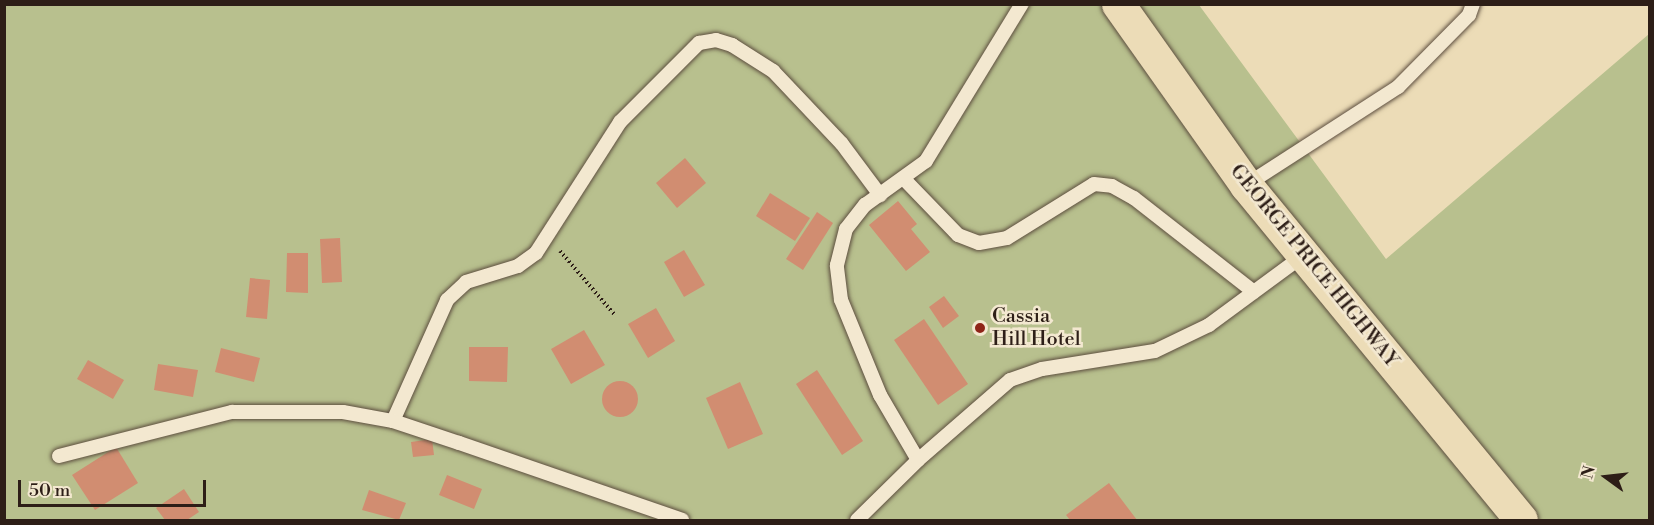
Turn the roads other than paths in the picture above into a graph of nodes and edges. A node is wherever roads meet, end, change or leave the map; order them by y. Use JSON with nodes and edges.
{"nodes":[{"id":1,"x":1022,"y":4,"type":"edge"},
{"id":2,"x":1118,"y":4,"type":"edge"},
{"id":3,"x":1473,"y":4,"type":"edge"},
{"id":4,"x":904,"y":179,"type":"junction"},
{"id":5,"x":1246,"y":185,"type":"junction"},
{"id":6,"x":880,"y":195,"type":"junction"},
{"id":7,"x":1305,"y":254,"type":"junction"},
{"id":8,"x":1254,"y":292,"type":"junction"},
{"id":9,"x":393,"y":422,"type":"junction"},
{"id":10,"x":59,"y":456,"type":"dead end"},
{"id":11,"x":918,"y":460,"type":"junction"},
{"id":12,"x":682,"y":520,"type":"edge"},
{"id":13,"x":857,"y":520,"type":"edge"},
{"id":14,"x":1521,"y":520,"type":"edge"}],
"edges":[{"from":1,"to":4,"type":"lane"},
{"from":2,"to":5,"type":"highway","name":"GEORGE PRICE HIGHWAY"},
{"from":3,"to":5,"type":"lane"},
{"from":4,"to":6,"type":"lane"},
{"from":4,"to":8,"type":"lane"},
{"from":5,"to":7,"type":"highway","name":"GEORGE PRICE HIGHWAY"},
{"from":6,"to":9,"type":"lane"},
{"from":6,"to":11,"type":"lane"},
{"from":7,"to":8,"type":"lane"},
{"from":7,"to":14,"type":"highway","name":"GEORGE PRICE HIGHWAY"},
{"from":8,"to":11,"type":"lane"},
{"from":9,"to":10,"type":"lane"},
{"from":9,"to":12,"type":"lane"},
{"from":11,"to":13,"type":"lane"}]}
